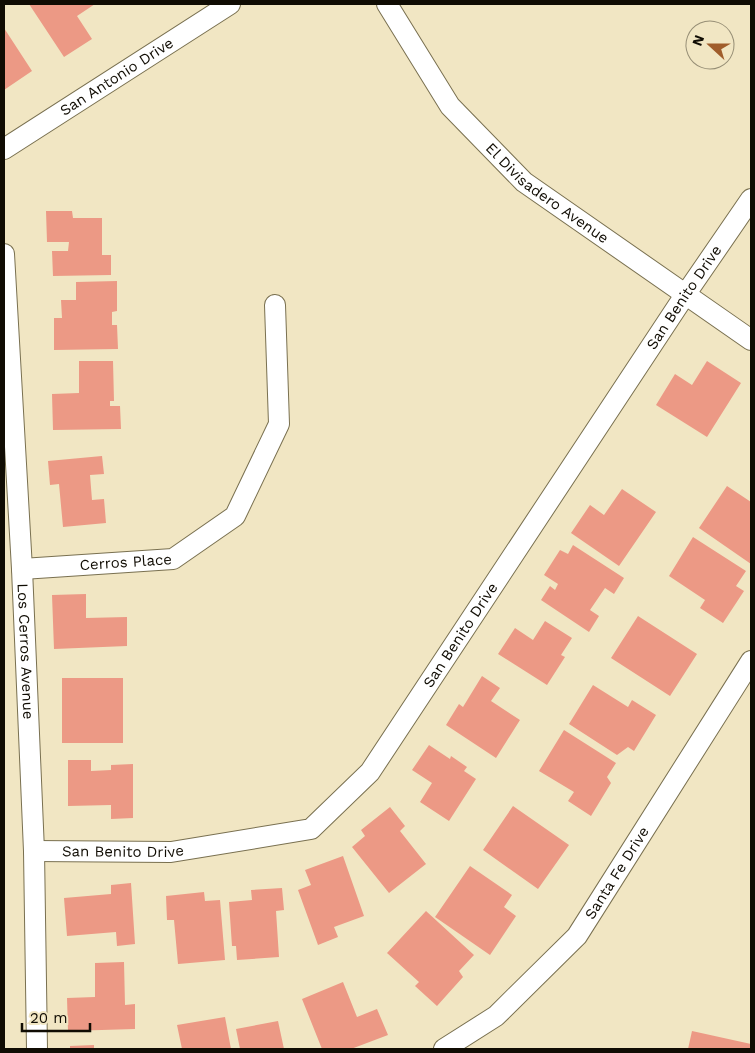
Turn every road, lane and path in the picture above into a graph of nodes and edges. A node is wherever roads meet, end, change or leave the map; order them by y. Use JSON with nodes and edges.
{"nodes":[{"id":1,"x":230,"y":4,"type":"edge"},
{"id":2,"x":387,"y":4,"type":"edge"},
{"id":3,"x":4,"y":149,"type":"edge"},
{"id":4,"x":751,"y":199,"type":"edge"},
{"id":5,"x":4,"y":254,"type":"edge"},
{"id":6,"x":685,"y":295,"type":"junction"},
{"id":7,"x":275,"y":305,"type":"dead end"},
{"id":8,"x":751,"y":340,"type":"edge"},
{"id":9,"x":22,"y":569,"type":"junction"},
{"id":10,"x":751,"y":661,"type":"edge"},
{"id":11,"x":34,"y":851,"type":"junction"},
{"id":12,"x":37,"y":1049,"type":"edge"},
{"id":13,"x":444,"y":1049,"type":"edge"}],
"edges":[{"from":1,"to":3,"type":"street","name":"San Antonio Drive"},
{"from":2,"to":6,"type":"street","name":"El Divisadero Avenue"},
{"from":4,"to":6,"type":"street","name":"San Benito Drive"},
{"from":5,"to":9,"type":"street","name":"Los Cerros Avenue"},
{"from":6,"to":8,"type":"street","name":"El Divisadero Avenue"},
{"from":6,"to":11,"type":"street","name":"San Benito Drive"},
{"from":7,"to":9,"type":"street","name":"Cerros Place"},
{"from":9,"to":11,"type":"street","name":"Los Cerros Avenue"},
{"from":10,"to":13,"type":"street","name":"Santa Fe Drive"},
{"from":11,"to":12,"type":"street","name":"Los Cerros Avenue"}]}
